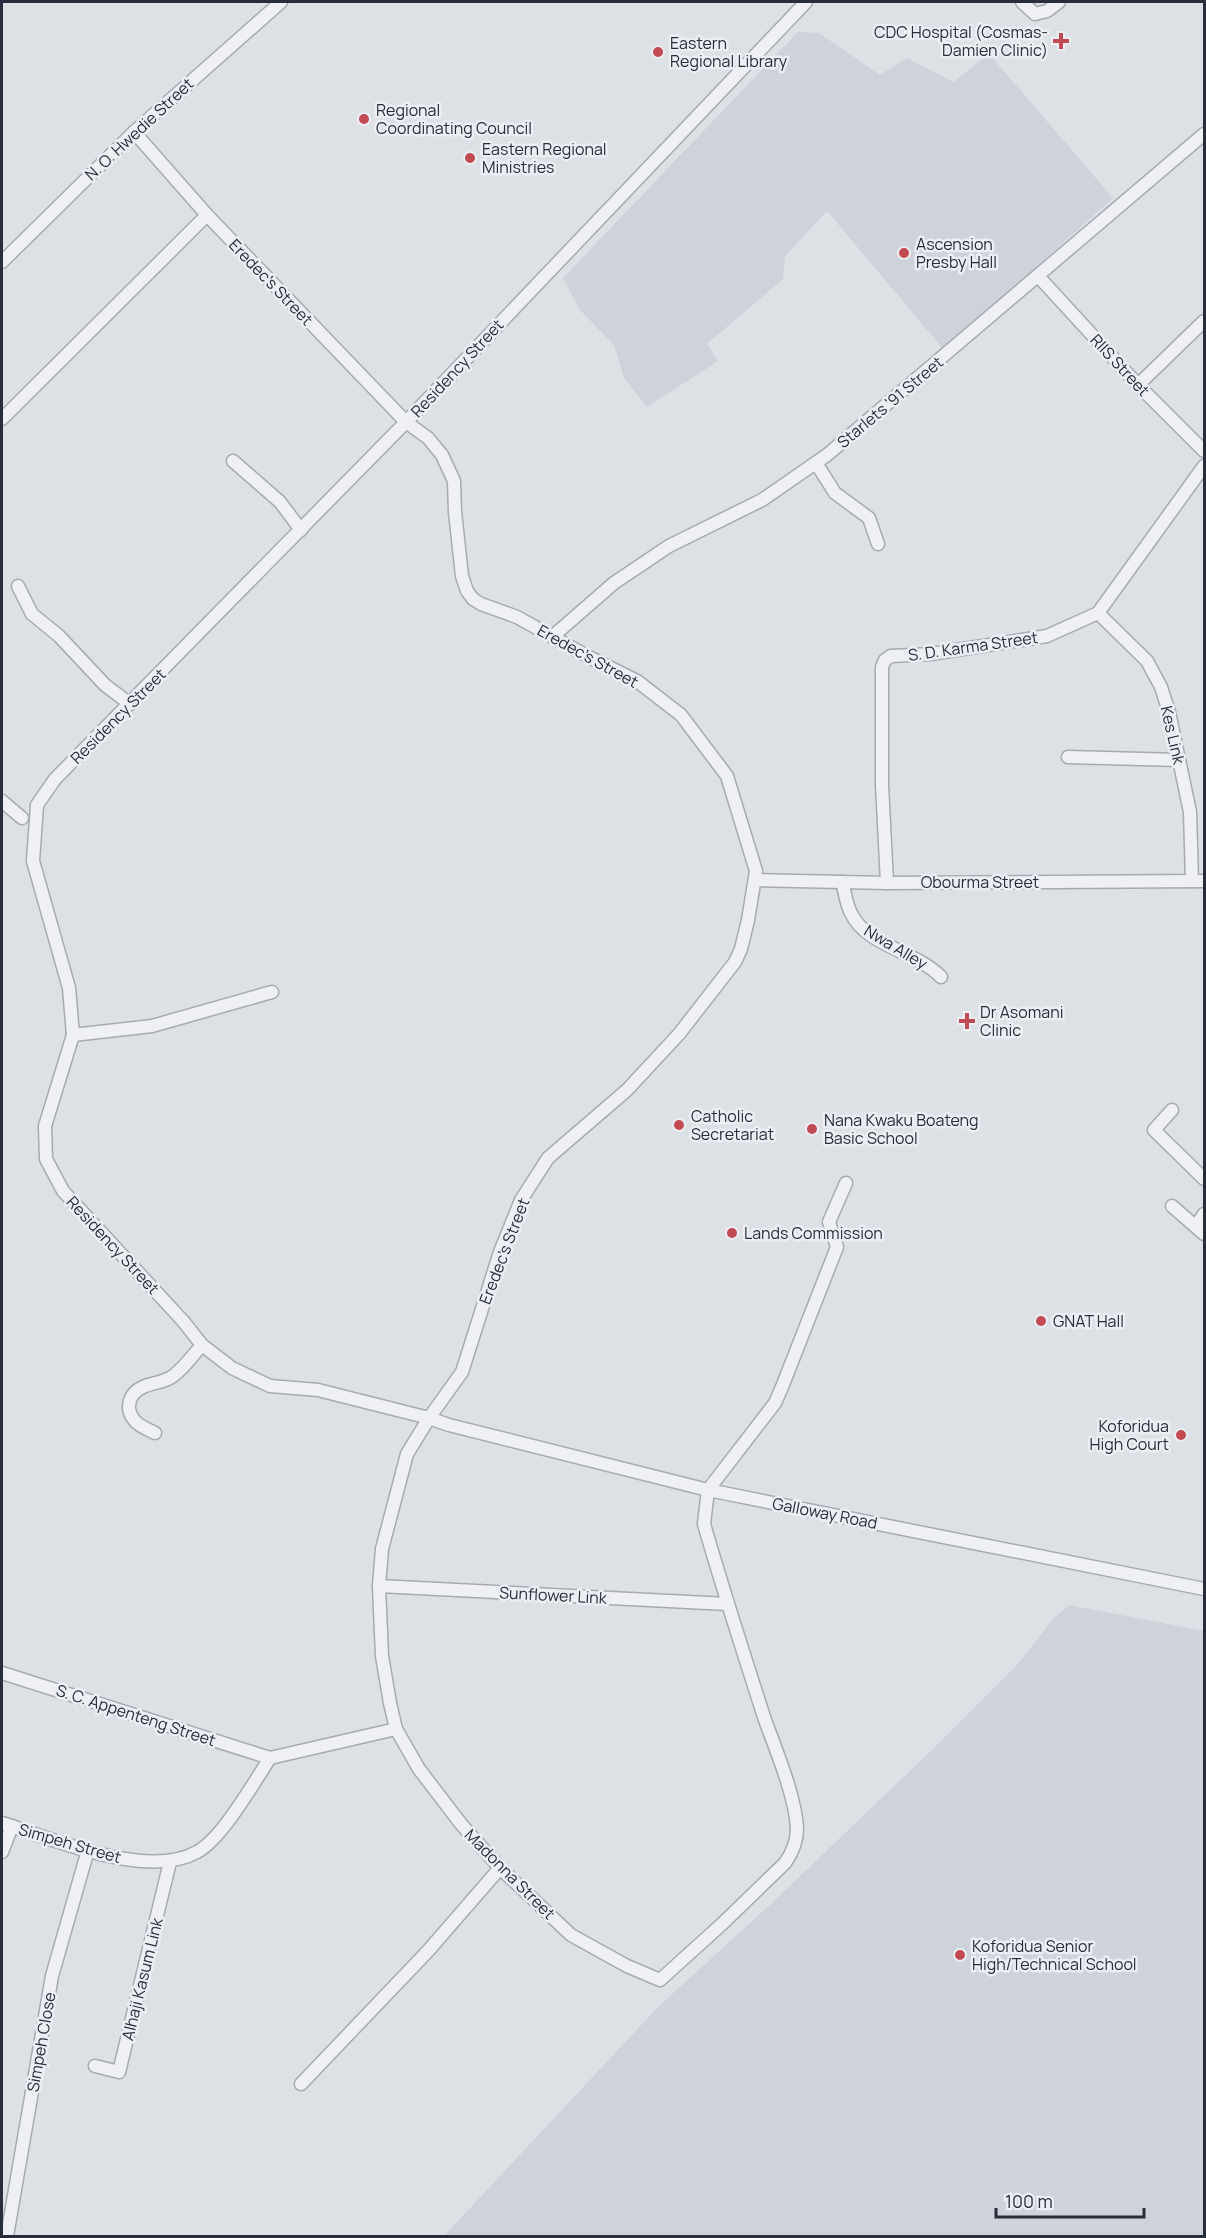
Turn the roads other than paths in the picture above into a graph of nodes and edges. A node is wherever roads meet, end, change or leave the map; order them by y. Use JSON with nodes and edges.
{"nodes":[{"id":1,"x":281,"y":2,"type":"edge"},
{"id":2,"x":806,"y":2,"type":"edge"},
{"id":3,"x":1022,"y":2,"type":"edge"},
{"id":4,"x":1059,"y":2,"type":"edge"},
{"id":5,"x":134,"y":132,"type":"junction"},
{"id":6,"x":1204,"y":134,"type":"edge"},
{"id":7,"x":207,"y":215,"type":"junction"},
{"id":8,"x":2,"y":261,"type":"edge"},
{"id":9,"x":1038,"y":276,"type":"junction"},
{"id":10,"x":1204,"y":321,"type":"edge"},
{"id":11,"x":1138,"y":385,"type":"junction"},
{"id":12,"x":2,"y":419,"type":"edge"},
{"id":13,"x":406,"y":422,"type":"junction"},
{"id":14,"x":1204,"y":451,"type":"edge"},
{"id":15,"x":233,"y":461,"type":"dead end"},
{"id":16,"x":816,"y":463,"type":"junction"},
{"id":17,"x":1204,"y":466,"type":"edge"},
{"id":18,"x":301,"y":530,"type":"junction"},
{"id":19,"x":878,"y":544,"type":"dead end"},
{"id":20,"x":18,"y":586,"type":"dead end"},
{"id":21,"x":1098,"y":613,"type":"junction"},
{"id":22,"x":552,"y":637,"type":"junction"},
{"id":23,"x":130,"y":704,"type":"junction"},
{"id":24,"x":1068,"y":757,"type":"dead end"},
{"id":25,"x":1179,"y":760,"type":"junction"},
{"id":26,"x":2,"y":801,"type":"edge"},
{"id":27,"x":22,"y":818,"type":"dead end"},
{"id":28,"x":756,"y":880,"type":"junction"},
{"id":29,"x":1198,"y":881,"type":"edge"},
{"id":30,"x":842,"y":882,"type":"junction"},
{"id":31,"x":887,"y":883,"type":"junction"},
{"id":32,"x":941,"y":977,"type":"dead end"},
{"id":33,"x":272,"y":992,"type":"dead end"},
{"id":34,"x":73,"y":1035,"type":"junction"},
{"id":35,"x":1172,"y":1110,"type":"dead end"},
{"id":36,"x":1204,"y":1179,"type":"edge"},
{"id":37,"x":846,"y":1183,"type":"dead end"},
{"id":38,"x":1172,"y":1206,"type":"dead end"},
{"id":39,"x":1204,"y":1214,"type":"edge"},
{"id":40,"x":1200,"y":1230,"type":"edge"},
{"id":41,"x":202,"y":1345,"type":"junction"},
{"id":42,"x":429,"y":1418,"type":"junction"},
{"id":43,"x":449,"y":1425,"type":"joint"},
{"id":44,"x":155,"y":1433,"type":"dead end"},
{"id":45,"x":708,"y":1490,"type":"junction"},
{"id":46,"x":380,"y":1586,"type":"junction"},
{"id":47,"x":1204,"y":1588,"type":"edge"},
{"id":48,"x":727,"y":1604,"type":"junction"},
{"id":49,"x":2,"y":1673,"type":"edge"},
{"id":50,"x":396,"y":1729,"type":"junction"},
{"id":51,"x":270,"y":1758,"type":"junction"},
{"id":52,"x":7,"y":1824,"type":"edge"},
{"id":53,"x":88,"y":1850,"type":"junction"},
{"id":54,"x":2,"y":1852,"type":"edge"},
{"id":55,"x":170,"y":1862,"type":"junction"},
{"id":56,"x":500,"y":1868,"type":"junction"},
{"id":57,"x":95,"y":2066,"type":"dead end"},
{"id":58,"x":301,"y":2084,"type":"dead end"},
{"id":59,"x":7,"y":2236,"type":"edge"}],
"edges":[{"from":1,"to":5,"type":"street","name":"N. O. Hwedie Street"},
{"from":2,"to":13,"type":"street","name":"Residency Street"},
{"from":3,"to":4,"type":"street"},
{"from":5,"to":7,"type":"street","name":"Eredec's Street"},
{"from":5,"to":8,"type":"street","name":"N. O. Hwedie Street"},
{"from":6,"to":9,"type":"street","name":"Starlets '91 Street"},
{"from":7,"to":12,"type":"street"},
{"from":7,"to":13,"type":"street","name":"Eredec's Street"},
{"from":9,"to":11,"type":"street","name":"RIIS Street"},
{"from":9,"to":16,"type":"street","name":"Starlets '91 Street"},
{"from":10,"to":11,"type":"street"},
{"from":11,"to":14,"type":"street","name":"RIIS Street"},
{"from":13,"to":18,"type":"street","name":"Residency Street"},
{"from":13,"to":22,"type":"street","name":"Eredec's Street"},
{"from":15,"to":18,"type":"street"},
{"from":16,"to":19,"type":"street"},
{"from":16,"to":22,"type":"street","name":"Starlets '91 Street"},
{"from":17,"to":21,"type":"street","name":"S. D. Karma Street"},
{"from":18,"to":23,"type":"street","name":"Residency Street"},
{"from":20,"to":23,"type":"street"},
{"from":21,"to":25,"type":"street","name":"Kes Link"},
{"from":21,"to":31,"type":"street","name":"S. D. Karma Street"},
{"from":22,"to":28,"type":"street","name":"Eredec's Street"},
{"from":23,"to":34,"type":"street","name":"Residency Street"},
{"from":24,"to":25,"type":"street"},
{"from":25,"to":29,"type":"street","name":"Kes Link"},
{"from":26,"to":27,"type":"street"},
{"from":28,"to":30,"type":"street","name":"Obourma Street"},
{"from":28,"to":42,"type":"street","name":"Eredec's Street"},
{"from":29,"to":31,"type":"street","name":"Obourma Street"},
{"from":30,"to":31,"type":"street","name":"Obourma Street"},
{"from":30,"to":32,"type":"street","name":"Nwa Alley"},
{"from":33,"to":34,"type":"street"},
{"from":34,"to":41,"type":"street","name":"Residency Street"},
{"from":35,"to":36,"type":"street"},
{"from":37,"to":45,"type":"street"},
{"from":38,"to":40,"type":"street"},
{"from":39,"to":40,"type":"street"},
{"from":41,"to":42,"type":"street","name":"Residency Street"},
{"from":41,"to":44,"type":"street"},
{"from":42,"to":43,"type":"street","name":"Residency Street"},
{"from":42,"to":46,"type":"street","name":"Madonna Street"},
{"from":43,"to":45,"type":"street","name":"Galloway Road"},
{"from":45,"to":47,"type":"street","name":"Galloway Road"},
{"from":45,"to":48,"type":"street"},
{"from":46,"to":48,"type":"street","name":"Sunflower Link"},
{"from":46,"to":50,"type":"street","name":"Madonna Street"},
{"from":48,"to":56,"type":"street","name":"Madonna Street"},
{"from":49,"to":51,"type":"street","name":"S. C. Appenteng Street"},
{"from":50,"to":51,"type":"street"},
{"from":50,"to":56,"type":"street","name":"Madonna Street"},
{"from":51,"to":55,"type":"street","name":"Simpeh Street"},
{"from":52,"to":53,"type":"street","name":"Simpeh Street"},
{"from":52,"to":54,"type":"street"},
{"from":53,"to":55,"type":"street","name":"Simpeh Street"},
{"from":53,"to":59,"type":"street","name":"Simpeh Close"},
{"from":55,"to":57,"type":"street","name":"Alhaji Kasum Link"},
{"from":56,"to":58,"type":"street"}]}
